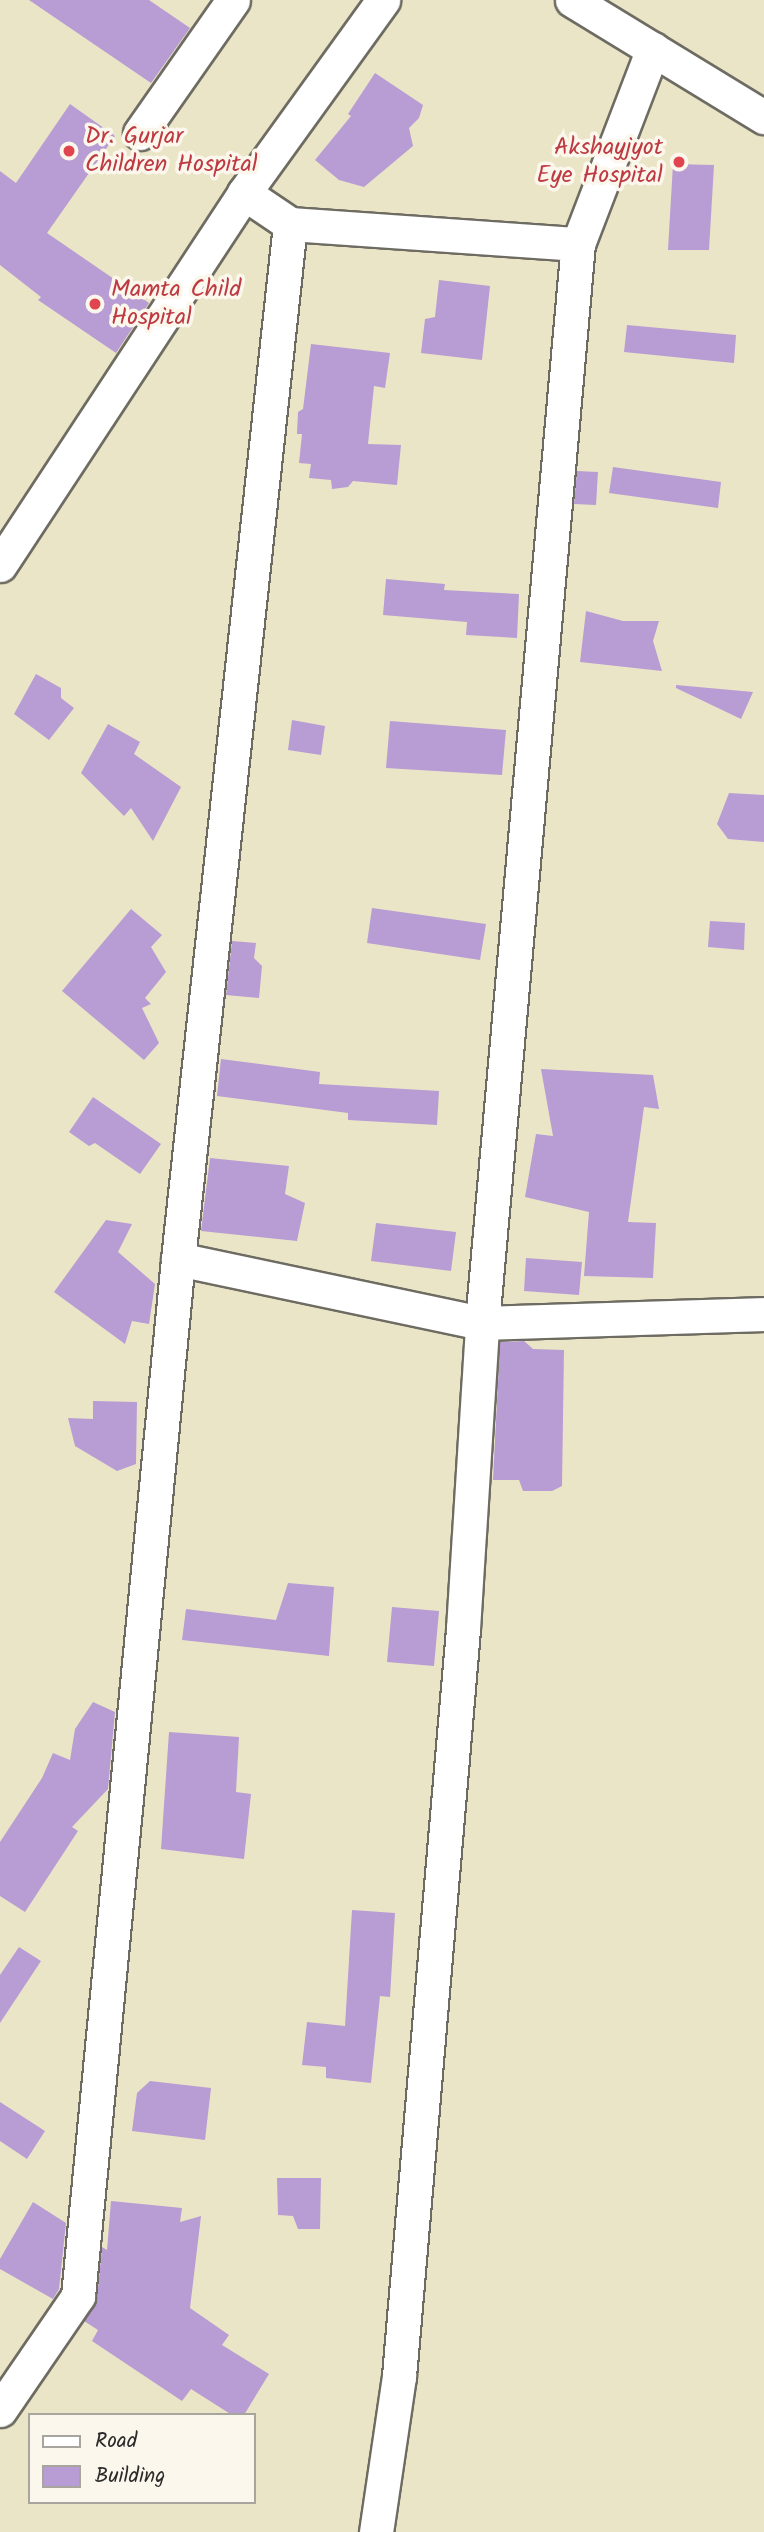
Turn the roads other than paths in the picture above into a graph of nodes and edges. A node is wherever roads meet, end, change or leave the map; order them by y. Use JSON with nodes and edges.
{"nodes":[{"id":1,"x":233,"y":0,"type":"edge"},
{"id":2,"x":383,"y":0,"type":"edge"},
{"id":3,"x":572,"y":0,"type":"edge"},
{"id":4,"x":653,"y":49,"type":"junction"},
{"id":5,"x":764,"y":117,"type":"edge"},
{"id":6,"x":140,"y":133,"type":"dead end"},
{"id":7,"x":244,"y":193,"type":"junction"},
{"id":8,"x":290,"y":224,"type":"junction"},
{"id":9,"x":578,"y":244,"type":"junction"},
{"id":10,"x":0,"y":565,"type":"edge"},
{"id":11,"x":178,"y":1259,"type":"junction"},
{"id":12,"x":764,"y":1314,"type":"edge"},
{"id":13,"x":482,"y":1323,"type":"junction"},
{"id":14,"x":0,"y":2410,"type":"edge"},
{"id":15,"x":376,"y":2532,"type":"edge"}],
"edges":[{"from":1,"to":6,"type":"street"},
{"from":2,"to":7,"type":"street"},
{"from":3,"to":4,"type":"street"},
{"from":4,"to":5,"type":"street"},
{"from":4,"to":9,"type":"street"},
{"from":7,"to":8,"type":"street"},
{"from":7,"to":10,"type":"street"},
{"from":8,"to":9,"type":"street"},
{"from":8,"to":11,"type":"street"},
{"from":9,"to":13,"type":"street"},
{"from":11,"to":13,"type":"street"},
{"from":11,"to":14,"type":"street"},
{"from":12,"to":13,"type":"street"},
{"from":13,"to":15,"type":"street"}]}
